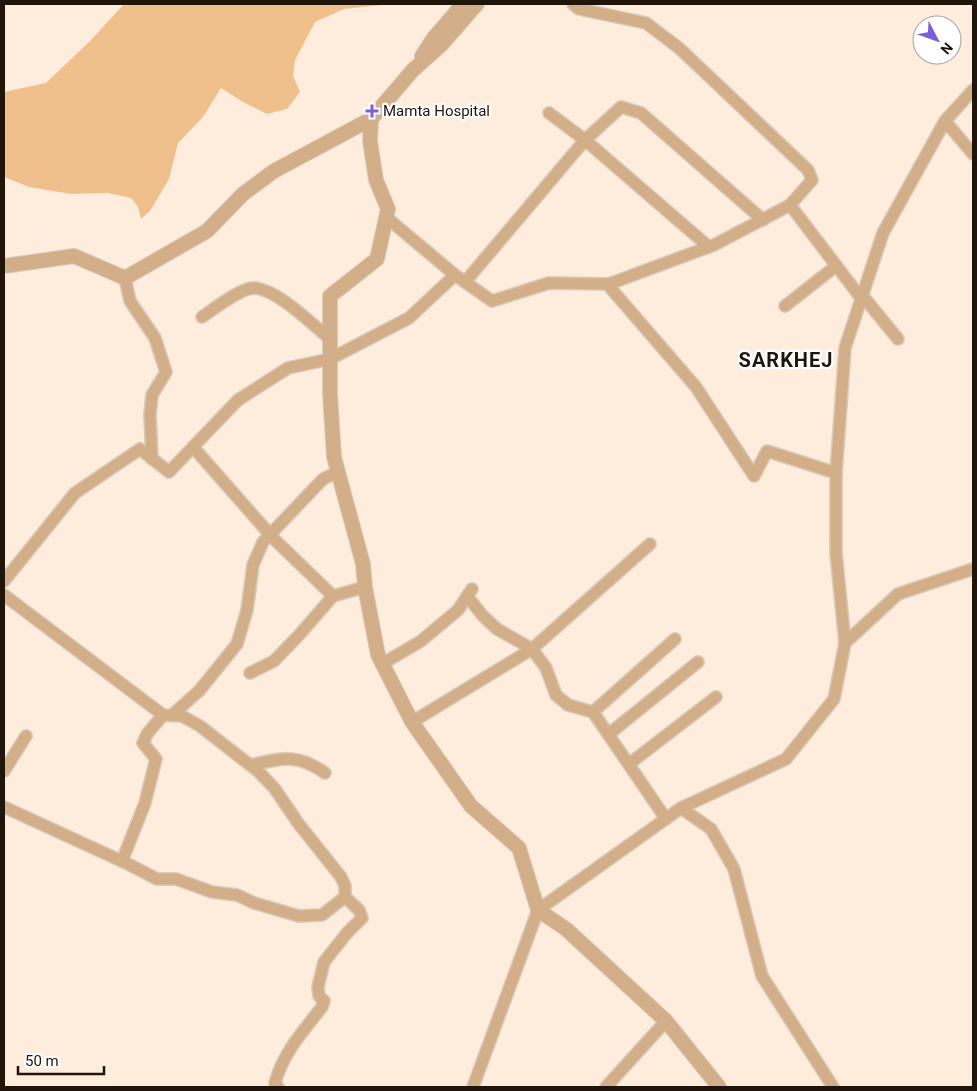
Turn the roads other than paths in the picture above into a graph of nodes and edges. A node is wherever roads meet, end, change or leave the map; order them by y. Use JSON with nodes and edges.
{"nodes":[{"id":1,"x":463,"y":4,"type":"edge"},
{"id":2,"x":477,"y":4,"type":"edge"},
{"id":3,"x":573,"y":4,"type":"edge"},
{"id":4,"x":413,"y":70,"type":"junction"},
{"id":5,"x":973,"y":90,"type":"edge"},
{"id":6,"x":549,"y":113,"type":"dead end"},
{"id":7,"x":370,"y":119,"type":"junction"},
{"id":8,"x":945,"y":121,"type":"junction"},
{"id":9,"x":585,"y":140,"type":"junction"},
{"id":10,"x":973,"y":154,"type":"edge"},
{"id":11,"x":790,"y":205,"type":"junction"},
{"id":12,"x":386,"y":217,"type":"junction"},
{"id":13,"x":762,"y":220,"type":"junction"},
{"id":14,"x":708,"y":247,"type":"junction"},
{"id":15,"x":4,"y":266,"type":"edge"},
{"id":16,"x":836,"y":266,"type":"junction"},
{"id":17,"x":455,"y":275,"type":"junction"},
{"id":18,"x":125,"y":278,"type":"junction"},
{"id":19,"x":465,"y":282,"type":"junction"},
{"id":20,"x":607,"y":284,"type":"junction"},
{"id":21,"x":862,"y":297,"type":"junction"},
{"id":22,"x":785,"y":306,"type":"dead end"},
{"id":23,"x":202,"y":316,"type":"dead end"},
{"id":24,"x":330,"y":339,"type":"junction"},
{"id":25,"x":898,"y":339,"type":"dead end"},
{"id":26,"x":330,"y":358,"type":"junction"},
{"id":27,"x":193,"y":447,"type":"junction"},
{"id":28,"x":152,"y":459,"type":"junction"},
{"id":29,"x":338,"y":472,"type":"junction"},
{"id":30,"x":836,"y":473,"type":"junction"},
{"id":31,"x":270,"y":534,"type":"junction"},
{"id":32,"x":650,"y":544,"type":"dead end"},
{"id":33,"x":973,"y":569,"type":"edge"},
{"id":34,"x":4,"y":581,"type":"edge"},
{"id":35,"x":365,"y":587,"type":"junction"},
{"id":36,"x":4,"y":595,"type":"edge"},
{"id":37,"x":334,"y":596,"type":"junction"},
{"id":38,"x":675,"y":639,"type":"dead end"},
{"id":39,"x":845,"y":643,"type":"junction"},
{"id":40,"x":532,"y":649,"type":"junction"},
{"id":41,"x":698,"y":662,"type":"dead end"},
{"id":42,"x":382,"y":664,"type":"junction"},
{"id":43,"x":250,"y":672,"type":"dead end"},
{"id":44,"x":716,"y":697,"type":"dead end"},
{"id":45,"x":594,"y":712,"type":"junction"},
{"id":46,"x":168,"y":715,"type":"junction"},
{"id":47,"x":412,"y":722,"type":"junction"},
{"id":48,"x":608,"y":734,"type":"junction"},
{"id":49,"x":26,"y":736,"type":"dead end"},
{"id":50,"x":629,"y":764,"type":"junction"},
{"id":51,"x":251,"y":765,"type":"junction"},
{"id":52,"x":4,"y":771,"type":"edge"},
{"id":53,"x":325,"y":773,"type":"dead end"},
{"id":54,"x":4,"y":807,"type":"edge"},
{"id":55,"x":681,"y":808,"type":"junction"},
{"id":56,"x":666,"y":819,"type":"junction"},
{"id":57,"x":122,"y":861,"type":"junction"},
{"id":58,"x":345,"y":897,"type":"junction"},
{"id":59,"x":538,"y":910,"type":"junction"},
{"id":60,"x":666,"y":1021,"type":"junction"},
{"id":61,"x":278,"y":1087,"type":"edge"},
{"id":62,"x":473,"y":1087,"type":"edge"},
{"id":63,"x":606,"y":1087,"type":"edge"},
{"id":64,"x":719,"y":1087,"type":"edge"},
{"id":65,"x":833,"y":1087,"type":"edge"}],
"edges":[{"from":1,"to":4,"type":"street"},
{"from":2,"to":4,"type":"street"},
{"from":3,"to":11,"type":"street"},
{"from":4,"to":7,"type":"street"},
{"from":5,"to":8,"type":"street"},
{"from":6,"to":9,"type":"street"},
{"from":7,"to":12,"type":"street"},
{"from":7,"to":18,"type":"street"},
{"from":8,"to":10,"type":"street"},
{"from":8,"to":21,"type":"street"},
{"from":9,"to":13,"type":"street"},
{"from":9,"to":14,"type":"street"},
{"from":9,"to":19,"type":"street"},
{"from":11,"to":13,"type":"street"},
{"from":11,"to":16,"type":"street"},
{"from":12,"to":17,"type":"street"},
{"from":12,"to":24,"type":"street"},
{"from":13,"to":14,"type":"street"},
{"from":14,"to":20,"type":"street"},
{"from":15,"to":18,"type":"street"},
{"from":16,"to":21,"type":"street"},
{"from":16,"to":22,"type":"street"},
{"from":17,"to":19,"type":"street"},
{"from":17,"to":26,"type":"street"},
{"from":18,"to":28,"type":"street"},
{"from":19,"to":20,"type":"street"},
{"from":20,"to":30,"type":"street"},
{"from":21,"to":25,"type":"street"},
{"from":21,"to":30,"type":"street"},
{"from":23,"to":24,"type":"street"},
{"from":24,"to":26,"type":"street"},
{"from":26,"to":27,"type":"street"},
{"from":26,"to":29,"type":"street"},
{"from":27,"to":28,"type":"street"},
{"from":27,"to":31,"type":"street"},
{"from":28,"to":34,"type":"street"},
{"from":29,"to":31,"type":"street"},
{"from":29,"to":35,"type":"street"},
{"from":30,"to":39,"type":"street"},
{"from":31,"to":37,"type":"street"},
{"from":31,"to":46,"type":"street"},
{"from":32,"to":40,"type":"street"},
{"from":33,"to":39,"type":"street"},
{"from":35,"to":37,"type":"street"},
{"from":35,"to":42,"type":"street"},
{"from":36,"to":46,"type":"street"},
{"from":37,"to":43,"type":"street"},
{"from":38,"to":45,"type":"street"},
{"from":39,"to":55,"type":"street"},
{"from":40,"to":42,"type":"street"},
{"from":40,"to":45,"type":"street"},
{"from":40,"to":47,"type":"street"},
{"from":41,"to":48,"type":"street"},
{"from":42,"to":47,"type":"street"},
{"from":44,"to":50,"type":"street"},
{"from":45,"to":48,"type":"street"},
{"from":46,"to":51,"type":"street"},
{"from":46,"to":57,"type":"street"},
{"from":47,"to":59,"type":"street"},
{"from":48,"to":50,"type":"street"},
{"from":49,"to":52,"type":"street"},
{"from":50,"to":56,"type":"street"},
{"from":51,"to":53,"type":"street"},
{"from":51,"to":58,"type":"street"},
{"from":54,"to":57,"type":"street"},
{"from":55,"to":56,"type":"street"},
{"from":55,"to":65,"type":"street"},
{"from":56,"to":59,"type":"street"},
{"from":57,"to":58,"type":"street"},
{"from":58,"to":61,"type":"street"},
{"from":59,"to":60,"type":"street"},
{"from":59,"to":62,"type":"street"},
{"from":60,"to":63,"type":"street"},
{"from":60,"to":64,"type":"street"}]}
